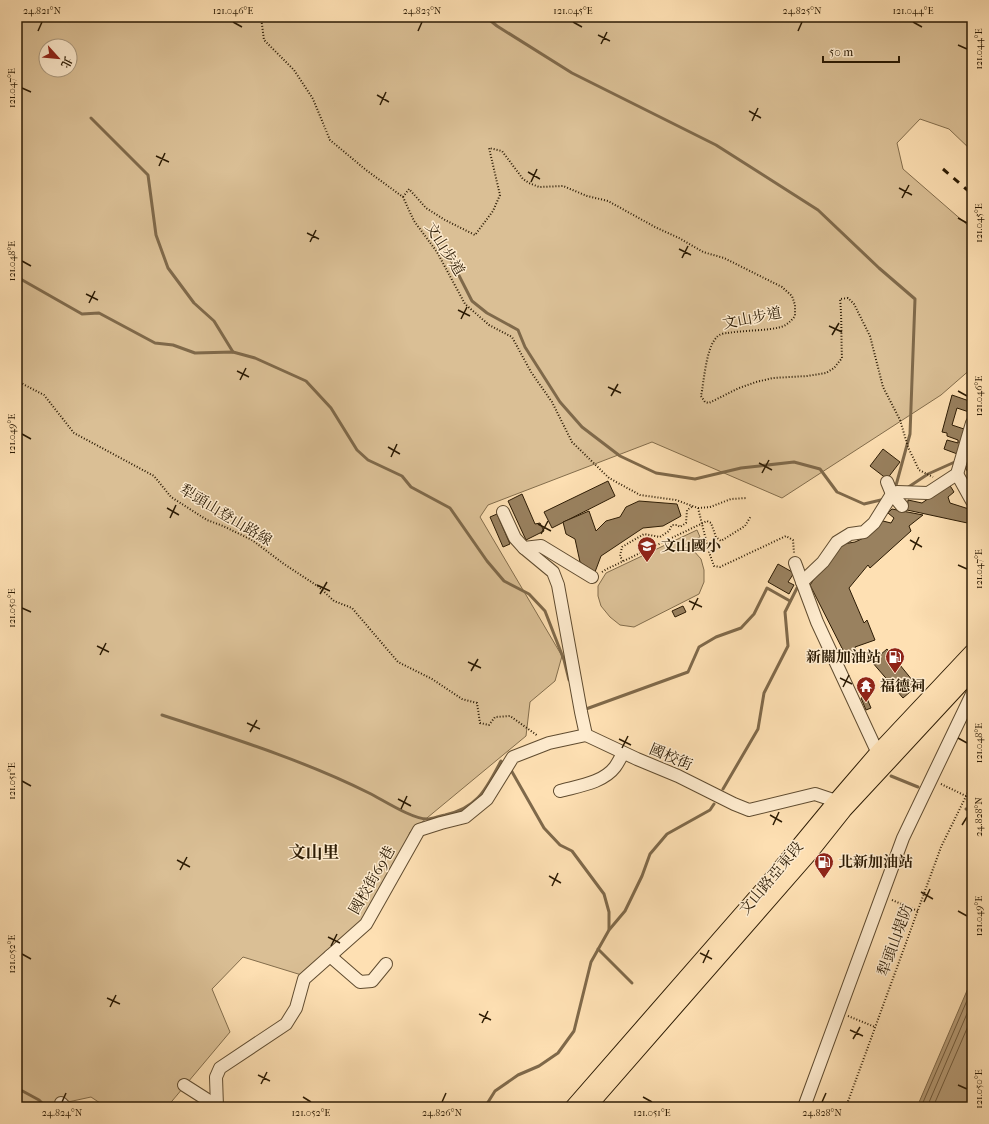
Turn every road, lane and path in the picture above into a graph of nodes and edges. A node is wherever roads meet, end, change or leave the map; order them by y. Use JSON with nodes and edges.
{"nodes":[{"id":1,"x":261,"y":17,"type":"edge"},
{"id":2,"x":403,"y":197,"type":"junction"},
{"id":3,"x":17,"y":381,"type":"edge"},
{"id":4,"x":972,"y":423,"type":"edge"},
{"id":5,"x":956,"y":474,"type":"junction"},
{"id":6,"x":938,"y":478,"type":"dead end"},
{"id":7,"x":887,"y":482,"type":"dead end"},
{"id":8,"x":892,"y":494,"type":"junction"},
{"id":9,"x":747,"y":498,"type":"dead end"},
{"id":10,"x":972,"y":501,"type":"edge"},
{"id":11,"x":693,"y":506,"type":"junction"},
{"id":12,"x":902,"y":506,"type":"dead end"},
{"id":13,"x":698,"y":508,"type":"junction"},
{"id":14,"x":503,"y":512,"type":"dead end"},
{"id":15,"x":751,"y":516,"type":"dead end"},
{"id":16,"x":702,"y":524,"type":"junction"},
{"id":17,"x":680,"y":527,"type":"junction"},
{"id":18,"x":682,"y":533,"type":"junction"},
{"id":19,"x":524,"y":548,"type":"junction"},
{"id":20,"x":623,"y":561,"type":"junction"},
{"id":21,"x":795,"y":563,"type":"joint"},
{"id":22,"x":592,"y":576,"type":"joint"},
{"id":23,"x":802,"y":582,"type":"junction"},
{"id":24,"x":972,"y":652,"type":"edge"},
{"id":25,"x":972,"y":672,"type":"edge"},
{"id":26,"x":972,"y":694,"type":"edge"},
{"id":27,"x":586,"y":735,"type":"junction"},
{"id":28,"x":549,"y":743,"type":"junction"},
{"id":29,"x":623,"y":752,"type":"junction"},
{"id":30,"x":884,"y":756,"type":"junction"},
{"id":31,"x":931,"y":780,"type":"junction"},
{"id":32,"x":972,"y":784,"type":"edge"},
{"id":33,"x":560,"y":792,"type":"dead end"},
{"id":34,"x":966,"y":796,"type":"junction"},
{"id":35,"x":840,"y":805,"type":"junction"},
{"id":36,"x":776,"y":882,"type":"junction"},
{"id":37,"x":882,"y":896,"type":"junction"},
{"id":38,"x":918,"y":911,"type":"junction"},
{"id":39,"x":330,"y":956,"type":"junction"},
{"id":40,"x":386,"y":964,"type":"dead end"},
{"id":41,"x":839,"y":1012,"type":"junction"},
{"id":42,"x":875,"y":1027,"type":"junction"},
{"id":43,"x":184,"y":1085,"type":"dead end"},
{"id":44,"x":217,"y":1107,"type":"edge"},
{"id":45,"x":573,"y":1107,"type":"edge"},
{"id":46,"x":588,"y":1107,"type":"edge"},
{"id":47,"x":804,"y":1107,"type":"edge"},
{"id":48,"x":846,"y":1107,"type":"edge"}],
"edges":[{"from":1,"to":2,"type":"path","name":"文山步道"},
{"from":2,"to":6,"type":"path","name":"文山步道"},
{"from":2,"to":11,"type":"path","name":"文山步道"},
{"from":3,"to":28,"type":"path","name":"犁頭山登山路線"},
{"from":4,"to":5,"type":"street"},
{"from":5,"to":8,"type":"street"},
{"from":5,"to":10,"type":"street"},
{"from":7,"to":8,"type":"street"},
{"from":8,"to":12,"type":"street"},
{"from":8,"to":23,"type":"street"},
{"from":9,"to":13,"type":"path"},
{"from":11,"to":13,"type":"path","name":"文山步道"},
{"from":11,"to":17,"type":"path"},
{"from":13,"to":16,"type":"path"},
{"from":14,"to":19,"type":"street"},
{"from":15,"to":16,"type":"path"},
{"from":16,"to":18,"type":"path"},
{"from":16,"to":21,"type":"path"},
{"from":17,"to":18,"type":"path"},
{"from":17,"to":20,"type":"path"},
{"from":18,"to":20,"type":"path"},
{"from":19,"to":22,"type":"street"},
{"from":19,"to":27,"type":"street"},
{"from":20,"to":22,"type":"path"},
{"from":21,"to":23,"type":"street"},
{"from":23,"to":30,"type":"street"},
{"from":24,"to":30,"type":"main road","name":"文山路亞東段"},
{"from":25,"to":30,"type":"main road","name":"文山路亞東段"},
{"from":26,"to":31,"type":"street"},
{"from":27,"to":28,"type":"street","name":"國校街69巷"},
{"from":27,"to":29,"type":"street","name":"國校街"},
{"from":28,"to":39,"type":"street","name":"國校街69巷"},
{"from":29,"to":33,"type":"street"},
{"from":29,"to":35,"type":"street","name":"國校街"},
{"from":30,"to":35,"type":"main road","name":"文山路亞東段"},
{"from":31,"to":34,"type":"path"},
{"from":31,"to":37,"type":"street"},
{"from":32,"to":34,"type":"path","name":"犁頭山堤防"},
{"from":34,"to":38,"type":"path","name":"犁頭山堤防"},
{"from":35,"to":36,"type":"main road","name":"文山路亞東段"},
{"from":36,"to":45,"type":"main road","name":"文山路亞東段"},
{"from":36,"to":46,"type":"main road","name":"文山路亞東段"},
{"from":37,"to":38,"type":"path"},
{"from":37,"to":41,"type":"street"},
{"from":38,"to":42,"type":"path","name":"犁頭山堤防"},
{"from":39,"to":40,"type":"street"},
{"from":39,"to":44,"type":"street","name":"國校街69巷"},
{"from":41,"to":42,"type":"path"},
{"from":41,"to":47,"type":"street"},
{"from":42,"to":48,"type":"path","name":"犁頭山堤防"},
{"from":43,"to":44,"type":"street"}]}
